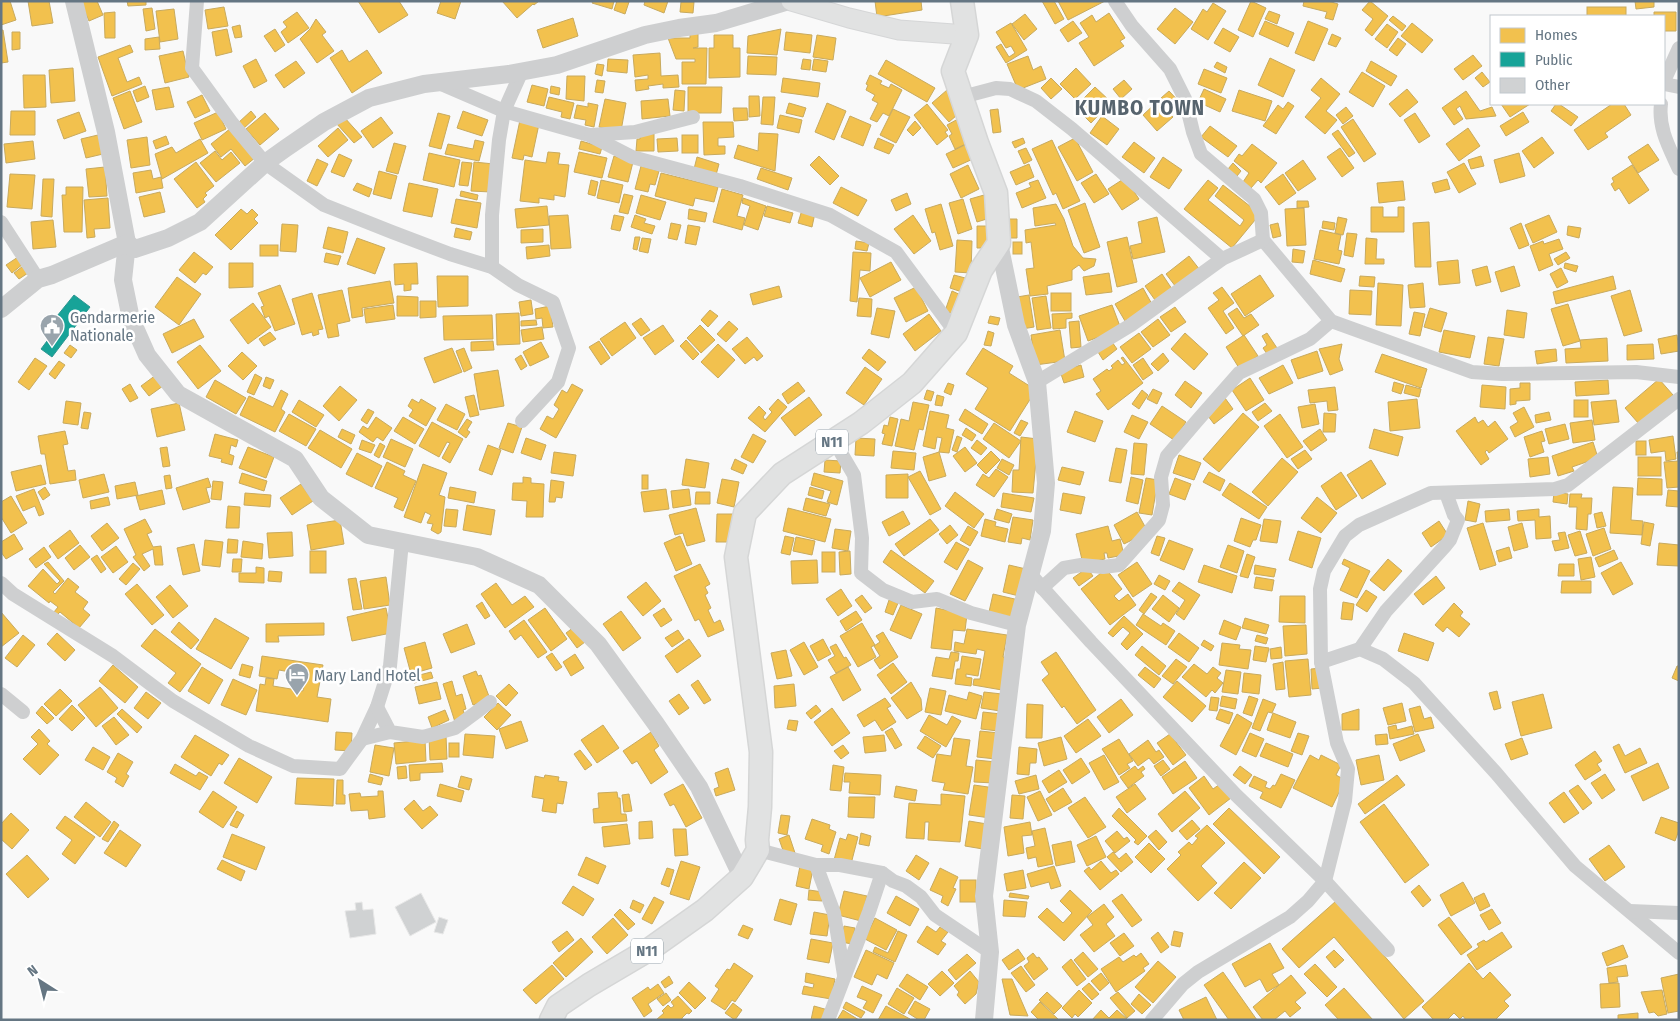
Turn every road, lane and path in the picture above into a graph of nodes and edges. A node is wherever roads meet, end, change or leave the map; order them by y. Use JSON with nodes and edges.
{"nodes":[{"id":1,"x":74,"y":1,"type":"edge"},
{"id":2,"x":197,"y":1,"type":"edge"},
{"id":3,"x":790,"y":1,"type":"edge"},
{"id":4,"x":962,"y":1,"type":"edge"},
{"id":5,"x":1114,"y":1,"type":"edge"},
{"id":6,"x":967,"y":35,"type":"junction"},
{"id":7,"x":1679,"y":48,"type":"edge"},
{"id":8,"x":522,"y":71,"type":"junction"},
{"id":9,"x":1665,"y":80,"type":"edge"},
{"id":10,"x":1665,"y":82,"type":"edge"},
{"id":11,"x":439,"y":83,"type":"junction"},
{"id":12,"x":1679,"y":87,"type":"edge"},
{"id":13,"x":962,"y":97,"type":"junction"},
{"id":14,"x":1660,"y":105,"type":"edge"},
{"id":15,"x":504,"y":111,"type":"junction"},
{"id":16,"x":693,"y":117,"type":"dead end"},
{"id":17,"x":589,"y":135,"type":"junction"},
{"id":18,"x":265,"y":163,"type":"junction"},
{"id":19,"x":1679,"y":169,"type":"edge"},
{"id":20,"x":1,"y":222,"type":"edge"},
{"id":21,"x":1263,"y":240,"type":"junction"},
{"id":22,"x":128,"y":243,"type":"junction"},
{"id":23,"x":1000,"y":243,"type":"junction"},
{"id":24,"x":1222,"y":259,"type":"junction"},
{"id":25,"x":492,"y":267,"type":"junction"},
{"id":26,"x":38,"y":279,"type":"junction"},
{"id":27,"x":1,"y":309,"type":"edge"},
{"id":28,"x":1331,"y":321,"type":"junction"},
{"id":29,"x":956,"y":333,"type":"junction"},
{"id":30,"x":1679,"y":377,"type":"edge"},
{"id":31,"x":1037,"y":382,"type":"junction"},
{"id":32,"x":1679,"y":399,"type":"edge"},
{"id":33,"x":522,"y":421,"type":"dead end"},
{"id":34,"x":834,"y":441,"type":"junction"},
{"id":35,"x":1446,"y":493,"type":"junction"},
{"id":36,"x":402,"y":542,"type":"junction"},
{"id":37,"x":1036,"y":581,"type":"junction"},
{"id":38,"x":1,"y":583,"type":"edge"},
{"id":39,"x":1017,"y":625,"type":"junction"},
{"id":40,"x":1360,"y":650,"type":"junction"},
{"id":41,"x":1321,"y":662,"type":"junction"},
{"id":42,"x":1,"y":694,"type":"edge"},
{"id":43,"x":490,"y":702,"type":"dead end"},
{"id":44,"x":377,"y":708,"type":"junction"},
{"id":45,"x":23,"y":712,"type":"dead end"},
{"id":46,"x":390,"y":732,"type":"junction"},
{"id":47,"x":362,"y":739,"type":"junction"},
{"id":48,"x":758,"y":850,"type":"junction"},
{"id":49,"x":816,"y":864,"type":"junction"},
{"id":50,"x":882,"y":872,"type":"junction"},
{"id":51,"x":742,"y":877,"type":"junction"},
{"id":52,"x":1325,"y":881,"type":"junction"},
{"id":53,"x":1630,"y":911,"type":"junction"},
{"id":54,"x":1679,"y":913,"type":"edge"},
{"id":55,"x":1388,"y":950,"type":"dead end"},
{"id":56,"x":990,"y":952,"type":"junction"},
{"id":57,"x":1679,"y":953,"type":"edge"},
{"id":58,"x":844,"y":976,"type":"junction"},
{"id":59,"x":551,"y":1020,"type":"edge"},
{"id":60,"x":828,"y":1020,"type":"edge"},
{"id":61,"x":984,"y":1020,"type":"edge"},
{"id":62,"x":1152,"y":1020,"type":"edge"}],
"edges":[{"from":1,"to":22,"type":"street"},
{"from":2,"to":18,"type":"street"},
{"from":3,"to":6,"type":"main road"},
{"from":3,"to":8,"type":"street"},
{"from":4,"to":6,"type":"highway"},
{"from":5,"to":21,"type":"street"},
{"from":6,"to":13,"type":"highway"},
{"from":7,"to":9,"type":"street"},
{"from":8,"to":11,"type":"street"},
{"from":8,"to":15,"type":"street"},
{"from":10,"to":12,"type":"street"},
{"from":11,"to":15,"type":"street"},
{"from":11,"to":18,"type":"street"},
{"from":13,"to":23,"type":"highway"},
{"from":13,"to":24,"type":"street"},
{"from":14,"to":19,"type":"street"},
{"from":15,"to":17,"type":"street"},
{"from":15,"to":25,"type":"street"},
{"from":16,"to":17,"type":"street"},
{"from":17,"to":29,"type":"street"},
{"from":18,"to":22,"type":"street"},
{"from":18,"to":25,"type":"street"},
{"from":20,"to":26,"type":"street"},
{"from":21,"to":24,"type":"street"},
{"from":21,"to":28,"type":"street"},
{"from":22,"to":26,"type":"street"},
{"from":22,"to":36,"type":"street"},
{"from":23,"to":29,"type":"highway","number":"N11"},
{"from":23,"to":31,"type":"street"},
{"from":24,"to":31,"type":"street"},
{"from":25,"to":33,"type":"street"},
{"from":26,"to":27,"type":"street"},
{"from":28,"to":30,"type":"street"},
{"from":28,"to":37,"type":"street"},
{"from":29,"to":34,"type":"highway","number":"N11"},
{"from":31,"to":37,"type":"street"},
{"from":32,"to":35,"type":"street"},
{"from":34,"to":39,"type":"street"},
{"from":34,"to":48,"type":"highway","number":"N11"},
{"from":35,"to":40,"type":"street"},
{"from":35,"to":41,"type":"street"},
{"from":36,"to":44,"type":"street"},
{"from":36,"to":51,"type":"street"},
{"from":37,"to":39,"type":"street"},
{"from":37,"to":52,"type":"street"},
{"from":38,"to":47,"type":"street"},
{"from":39,"to":56,"type":"street"},
{"from":40,"to":41,"type":"street"},
{"from":40,"to":53,"type":"street"},
{"from":41,"to":52,"type":"street"},
{"from":42,"to":45,"type":"street"},
{"from":43,"to":46,"type":"street"},
{"from":44,"to":46,"type":"street"},
{"from":44,"to":47,"type":"street"},
{"from":46,"to":47,"type":"street"},
{"from":48,"to":49,"type":"street"},
{"from":48,"to":51,"type":"highway","number":"N11"},
{"from":49,"to":50,"type":"street"},
{"from":49,"to":58,"type":"street"},
{"from":50,"to":56,"type":"street"},
{"from":50,"to":58,"type":"street"},
{"from":51,"to":59,"type":"highway","number":"N11"},
{"from":52,"to":55,"type":"street"},
{"from":52,"to":62,"type":"street"},
{"from":53,"to":54,"type":"street"},
{"from":53,"to":57,"type":"street"},
{"from":56,"to":61,"type":"street"},
{"from":58,"to":60,"type":"street"}]}
